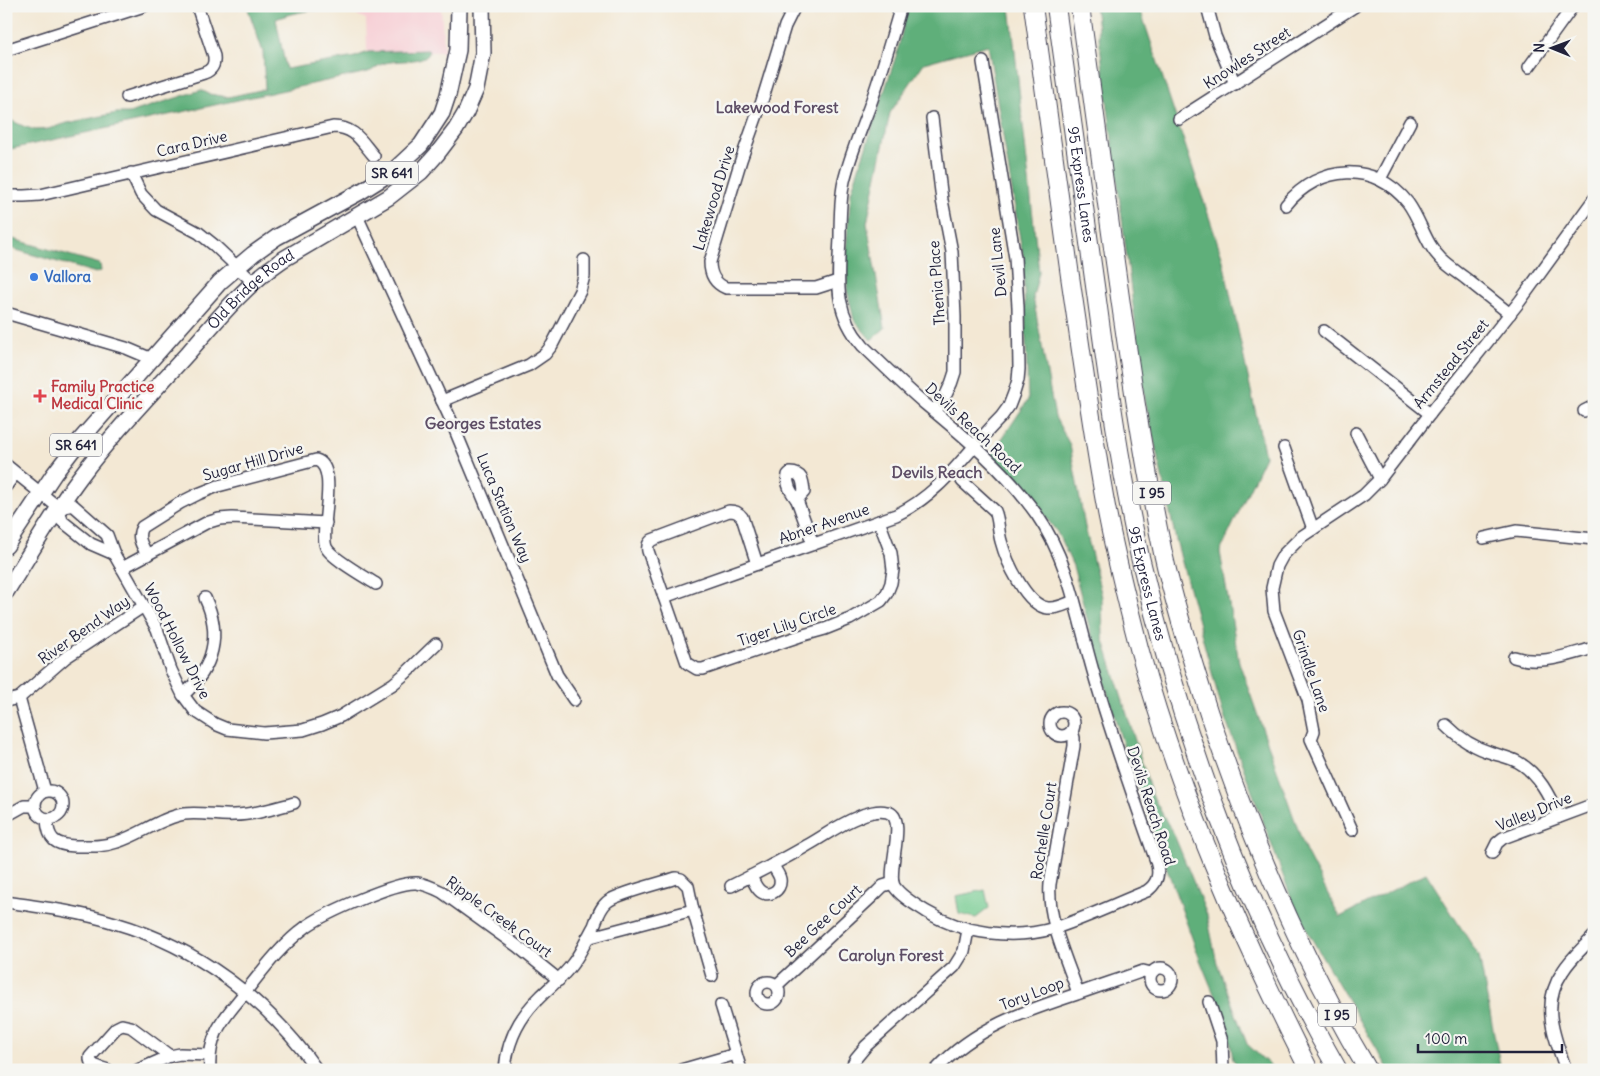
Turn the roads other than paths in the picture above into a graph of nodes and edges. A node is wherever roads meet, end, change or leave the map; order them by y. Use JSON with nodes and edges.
{"nodes":[{"id":1,"x":144,"y":6,"type":"edge"},
{"id":2,"x":197,"y":6,"type":"edge"},
{"id":3,"x":795,"y":6,"type":"edge"},
{"id":4,"x":901,"y":6,"type":"edge"},
{"id":5,"x":1033,"y":6,"type":"edge"},
{"id":6,"x":1056,"y":6,"type":"edge"},
{"id":7,"x":1080,"y":6,"type":"edge"},
{"id":8,"x":1207,"y":6,"type":"edge"},
{"id":9,"x":1355,"y":6,"type":"edge"},
{"id":10,"x":1573,"y":6,"type":"edge"},
{"id":11,"x":460,"y":9,"type":"edge"},
{"id":12,"x":482,"y":10,"type":"edge"},
{"id":13,"x":6,"y":50,"type":"edge"},
{"id":14,"x":983,"y":62,"type":"dead end"},
{"id":15,"x":1529,"y":68,"type":"dead end"},
{"id":16,"x":1234,"y":84,"type":"junction"},
{"id":17,"x":127,"y":97,"type":"dead end"},
{"id":18,"x":932,"y":118,"type":"dead end"},
{"id":19,"x":1180,"y":119,"type":"dead end"},
{"id":20,"x":1410,"y":122,"type":"dead end"},
{"id":21,"x":374,"y":156,"type":"dead end"},
{"id":22,"x":131,"y":173,"type":"junction"},
{"id":23,"x":1380,"y":179,"type":"junction"},
{"id":24,"x":6,"y":196,"type":"edge"},
{"id":25,"x":1594,"y":199,"type":"edge"},
{"id":26,"x":1286,"y":205,"type":"dead end"},
{"id":27,"x":357,"y":216,"type":"junction"},
{"id":28,"x":584,"y":260,"type":"dead end"},
{"id":29,"x":237,"y":266,"type":"junction"},
{"id":30,"x":838,"y":281,"type":"junction"},
{"id":31,"x":253,"y":282,"type":"junction"},
{"id":32,"x":6,"y":313,"type":"edge"},
{"id":33,"x":1510,"y":314,"type":"junction"},
{"id":34,"x":1324,"y":331,"type":"dead end"},
{"id":35,"x":152,"y":360,"type":"junction"},
{"id":36,"x":442,"y":401,"type":"junction"},
{"id":37,"x":934,"y":411,"type":"junction"},
{"id":38,"x":1430,"y":414,"type":"junction"},
{"id":39,"x":1356,"y":433,"type":"dead end"},
{"id":40,"x":974,"y":446,"type":"junction"},
{"id":41,"x":1284,"y":448,"type":"dead end"},
{"id":42,"x":6,"y":465,"type":"edge"},
{"id":43,"x":15,"y":474,"type":"junction"},
{"id":44,"x":1380,"y":478,"type":"junction"},
{"id":45,"x":962,"y":481,"type":"dead end"},
{"id":46,"x":6,"y":486,"type":"edge"},
{"id":47,"x":40,"y":494,"type":"junction"},
{"id":48,"x":797,"y":500,"type":"dead end"},
{"id":49,"x":58,"y":508,"type":"junction"},
{"id":50,"x":879,"y":521,"type":"junction"},
{"id":51,"x":326,"y":523,"type":"junction"},
{"id":52,"x":1313,"y":528,"type":"junction"},
{"id":53,"x":1484,"y":538,"type":"dead end"},
{"id":54,"x":1594,"y":539,"type":"edge"},
{"id":55,"x":812,"y":544,"type":"junction"},
{"id":56,"x":6,"y":546,"type":"edge"},
{"id":57,"x":114,"y":554,"type":"junction"},
{"id":58,"x":146,"y":555,"type":"junction"},
{"id":59,"x":757,"y":564,"type":"junction"},
{"id":60,"x":122,"y":568,"type":"junction"},
{"id":61,"x":376,"y":584,"type":"dead end"},
{"id":62,"x":6,"y":592,"type":"edge"},
{"id":63,"x":664,"y":597,"type":"junction"},
{"id":64,"x":205,"y":598,"type":"dead end"},
{"id":65,"x":1074,"y":601,"type":"junction"},
{"id":66,"x":144,"y":606,"type":"junction"},
{"id":67,"x":436,"y":644,"type":"dead end"},
{"id":68,"x":1594,"y":648,"type":"edge"},
{"id":69,"x":1514,"y":657,"type":"dead end"},
{"id":70,"x":183,"y":695,"type":"junction"},
{"id":71,"x":19,"y":698,"type":"junction"},
{"id":72,"x":574,"y":700,"type":"dead end"},
{"id":73,"x":6,"y":701,"type":"edge"},
{"id":74,"x":1446,"y":725,"type":"dead end"},
{"id":75,"x":1072,"y":731,"type":"dead end"},
{"id":76,"x":45,"y":791,"type":"junction"},
{"id":77,"x":294,"y":803,"type":"dead end"},
{"id":78,"x":34,"y":806,"type":"junction"},
{"id":79,"x":1594,"y":806,"type":"edge"},
{"id":80,"x":6,"y":816,"type":"edge"},
{"id":81,"x":1560,"y":817,"type":"junction"},
{"id":82,"x":47,"y":819,"type":"junction"},
{"id":83,"x":1352,"y":830,"type":"dead end"},
{"id":84,"x":1492,"y":853,"type":"dead end"},
{"id":85,"x":772,"y":865,"type":"junction"},
{"id":86,"x":751,"y":876,"type":"junction"},
{"id":87,"x":893,"y":883,"type":"junction"},
{"id":88,"x":731,"y":886,"type":"dead end"},
{"id":89,"x":6,"y":902,"type":"edge"},
{"id":90,"x":693,"y":910,"type":"junction"},
{"id":91,"x":1056,"y":927,"type":"junction"},
{"id":92,"x":968,"y":930,"type":"junction"},
{"id":93,"x":1594,"y":936,"type":"edge"},
{"id":94,"x":587,"y":938,"type":"junction"},
{"id":95,"x":1151,"y":973,"type":"dead end"},
{"id":96,"x":712,"y":976,"type":"dead end"},
{"id":97,"x":559,"y":980,"type":"junction"},
{"id":98,"x":777,"y":985,"type":"dead end"},
{"id":99,"x":246,"y":991,"type":"junction"},
{"id":100,"x":1078,"y":993,"type":"junction"},
{"id":101,"x":1209,"y":1002,"type":"dead end"},
{"id":102,"x":721,"y":1005,"type":"dead end"},
{"id":103,"x":736,"y":1054,"type":"junction"},
{"id":104,"x":210,"y":1055,"type":"junction"},
{"id":105,"x":170,"y":1056,"type":"junction"},
{"id":106,"x":108,"y":1070,"type":"edge"},
{"id":107,"x":138,"y":1070,"type":"edge"},
{"id":108,"x":210,"y":1070,"type":"edge"},
{"id":109,"x":318,"y":1070,"type":"edge"},
{"id":110,"x":505,"y":1070,"type":"edge"},
{"id":111,"x":681,"y":1070,"type":"edge"},
{"id":112,"x":741,"y":1070,"type":"edge"},
{"id":113,"x":850,"y":1070,"type":"edge"},
{"id":114,"x":936,"y":1070,"type":"edge"},
{"id":115,"x":1223,"y":1070,"type":"edge"},
{"id":116,"x":1309,"y":1070,"type":"edge"},
{"id":117,"x":1338,"y":1070,"type":"edge"},
{"id":118,"x":1368,"y":1070,"type":"edge"},
{"id":119,"x":1566,"y":1070,"type":"edge"}],
"edges":[{"from":1,"to":13,"type":"street"},
{"from":2,"to":17,"type":"street"},
{"from":3,"to":30,"type":"street","name":"Lakewood Drive"},
{"from":4,"to":30,"type":"street","name":"Devils Reach Road"},
{"from":5,"to":116,"type":"highway"},
{"from":6,"to":117,"type":"highway","name":"95 Express Lanes"},
{"from":7,"to":118,"type":"highway","number":"I 95"},
{"from":8,"to":16,"type":"street"},
{"from":9,"to":16,"type":"street","name":"Knowles Street"},
{"from":10,"to":15,"type":"street"},
{"from":11,"to":12,"type":"main road"},
{"from":11,"to":29,"type":"main road","name":"Old Bridge Road","number":"SR 641"},
{"from":12,"to":27,"type":"main road","name":"Old Bridge Road","number":"SR 641"},
{"from":14,"to":40,"type":"street","name":"Devil Lane"},
{"from":16,"to":19,"type":"street","name":"Knowles Street"},
{"from":18,"to":37,"type":"street","name":"Thenia Place"},
{"from":20,"to":23,"type":"street"},
{"from":21,"to":22,"type":"street","name":"Cara Drive"},
{"from":22,"to":24,"type":"street","name":"Cara Drive"},
{"from":22,"to":29,"type":"street"},
{"from":23,"to":26,"type":"street"},
{"from":23,"to":33,"type":"street"},
{"from":25,"to":33,"type":"street","name":"Armstead Street"},
{"from":27,"to":31,"type":"main road","name":"Old Bridge Road","number":"SR 641"},
{"from":27,"to":36,"type":"street","name":"Luca Station Way"},
{"from":28,"to":36,"type":"street"},
{"from":29,"to":31,"type":"street"},
{"from":29,"to":35,"type":"main road","name":"Old Bridge Road","number":"SR 641"},
{"from":30,"to":37,"type":"street","name":"Devils Reach Road"},
{"from":31,"to":49,"type":"main road","name":"Old Bridge Road","number":"SR 641"},
{"from":32,"to":35,"type":"street"},
{"from":33,"to":38,"type":"street","name":"Armstead Street"},
{"from":34,"to":38,"type":"street"},
{"from":35,"to":47,"type":"main road","name":"Old Bridge Road","number":"SR 641"},
{"from":36,"to":72,"type":"street","name":"Luca Station Way"},
{"from":37,"to":40,"type":"street","name":"Devils Reach Road"},
{"from":38,"to":44,"type":"street","name":"Armstead Street"},
{"from":39,"to":44,"type":"street"},
{"from":40,"to":50,"type":"street","name":"Abner Avenue"},
{"from":40,"to":65,"type":"street","name":"Devils Reach Road"},
{"from":41,"to":52,"type":"street"},
{"from":42,"to":43,"type":"street"},
{"from":43,"to":46,"type":"street"},
{"from":43,"to":47,"type":"street"},
{"from":44,"to":52,"type":"street","name":"Armstead Street"},
{"from":45,"to":65,"type":"street"},
{"from":47,"to":49,"type":"street"},
{"from":47,"to":56,"type":"main road","name":"Old Bridge Road","number":"SR 641"},
{"from":48,"to":55,"type":"street"},
{"from":49,"to":57,"type":"street"},
{"from":49,"to":57,"type":"street","name":"Wood Hollow Drive"},
{"from":49,"to":62,"type":"main road","name":"Old Bridge Road","number":"SR 641"},
{"from":50,"to":55,"type":"street","name":"Abner Avenue"},
{"from":50,"to":63,"type":"street","name":"Tiger Lily Circle"},
{"from":51,"to":58,"type":"street"},
{"from":51,"to":58,"type":"street","name":"Sugar Hill Drive"},
{"from":51,"to":61,"type":"street","name":"Sugar Hill Drive"},
{"from":52,"to":83,"type":"street","name":"Grindle Lane"},
{"from":53,"to":54,"type":"street"},
{"from":55,"to":59,"type":"street","name":"Abner Avenue"},
{"from":57,"to":60,"type":"street","name":"Wood Hollow Drive"},
{"from":58,"to":60,"type":"street"},
{"from":59,"to":63,"type":"street","name":"Abner Avenue"},
{"from":59,"to":63,"type":"street","name":"Tiger Lily Circle"},
{"from":60,"to":66,"type":"street","name":"Wood Hollow Drive"},
{"from":64,"to":70,"type":"street"},
{"from":65,"to":91,"type":"street","name":"Devils Reach Road"},
{"from":66,"to":70,"type":"street","name":"Wood Hollow Drive"},
{"from":66,"to":71,"type":"street","name":"River Bend Way"},
{"from":67,"to":70,"type":"street","name":"Wood Hollow Drive"},
{"from":68,"to":69,"type":"street"},
{"from":71,"to":73,"type":"street"},
{"from":71,"to":76,"type":"street"},
{"from":74,"to":81,"type":"street"},
{"from":75,"to":91,"type":"street","name":"Rochelle Court"},
{"from":76,"to":78,"type":"street"},
{"from":76,"to":82,"type":"street"},
{"from":77,"to":82,"type":"street"},
{"from":78,"to":80,"type":"street"},
{"from":78,"to":82,"type":"street"},
{"from":79,"to":81,"type":"street","name":"Valley Drive"},
{"from":81,"to":84,"type":"street","name":"Valley Drive"},
{"from":85,"to":86,"type":"street"},
{"from":85,"to":86,"type":"street"},
{"from":85,"to":87,"type":"street"},
{"from":86,"to":88,"type":"street"},
{"from":87,"to":92,"type":"street"},
{"from":87,"to":98,"type":"street","name":"Bee Gee Court"},
{"from":89,"to":99,"type":"street"},
{"from":90,"to":94,"type":"street"},
{"from":90,"to":94,"type":"street"},
{"from":90,"to":96,"type":"street"},
{"from":91,"to":92,"type":"street"},
{"from":91,"to":100,"type":"street","name":"Rochelle Court"},
{"from":92,"to":113,"type":"street"},
{"from":93,"to":119,"type":"street"},
{"from":94,"to":97,"type":"street"},
{"from":95,"to":100,"type":"street","name":"Tory Loop"},
{"from":97,"to":99,"type":"street","name":"Ripple Creek Court"},
{"from":97,"to":110,"type":"street"},
{"from":99,"to":104,"type":"street","name":"Ripple Creek Court"},
{"from":99,"to":109,"type":"street"},
{"from":100,"to":114,"type":"street","name":"Tory Loop"},
{"from":101,"to":115,"type":"street"},
{"from":102,"to":103,"type":"street"},
{"from":103,"to":111,"type":"street"},
{"from":103,"to":112,"type":"street"},
{"from":104,"to":105,"type":"street"},
{"from":104,"to":108,"type":"street","name":"Ripple Creek Court"},
{"from":105,"to":106,"type":"street"},
{"from":105,"to":107,"type":"street"}]}
